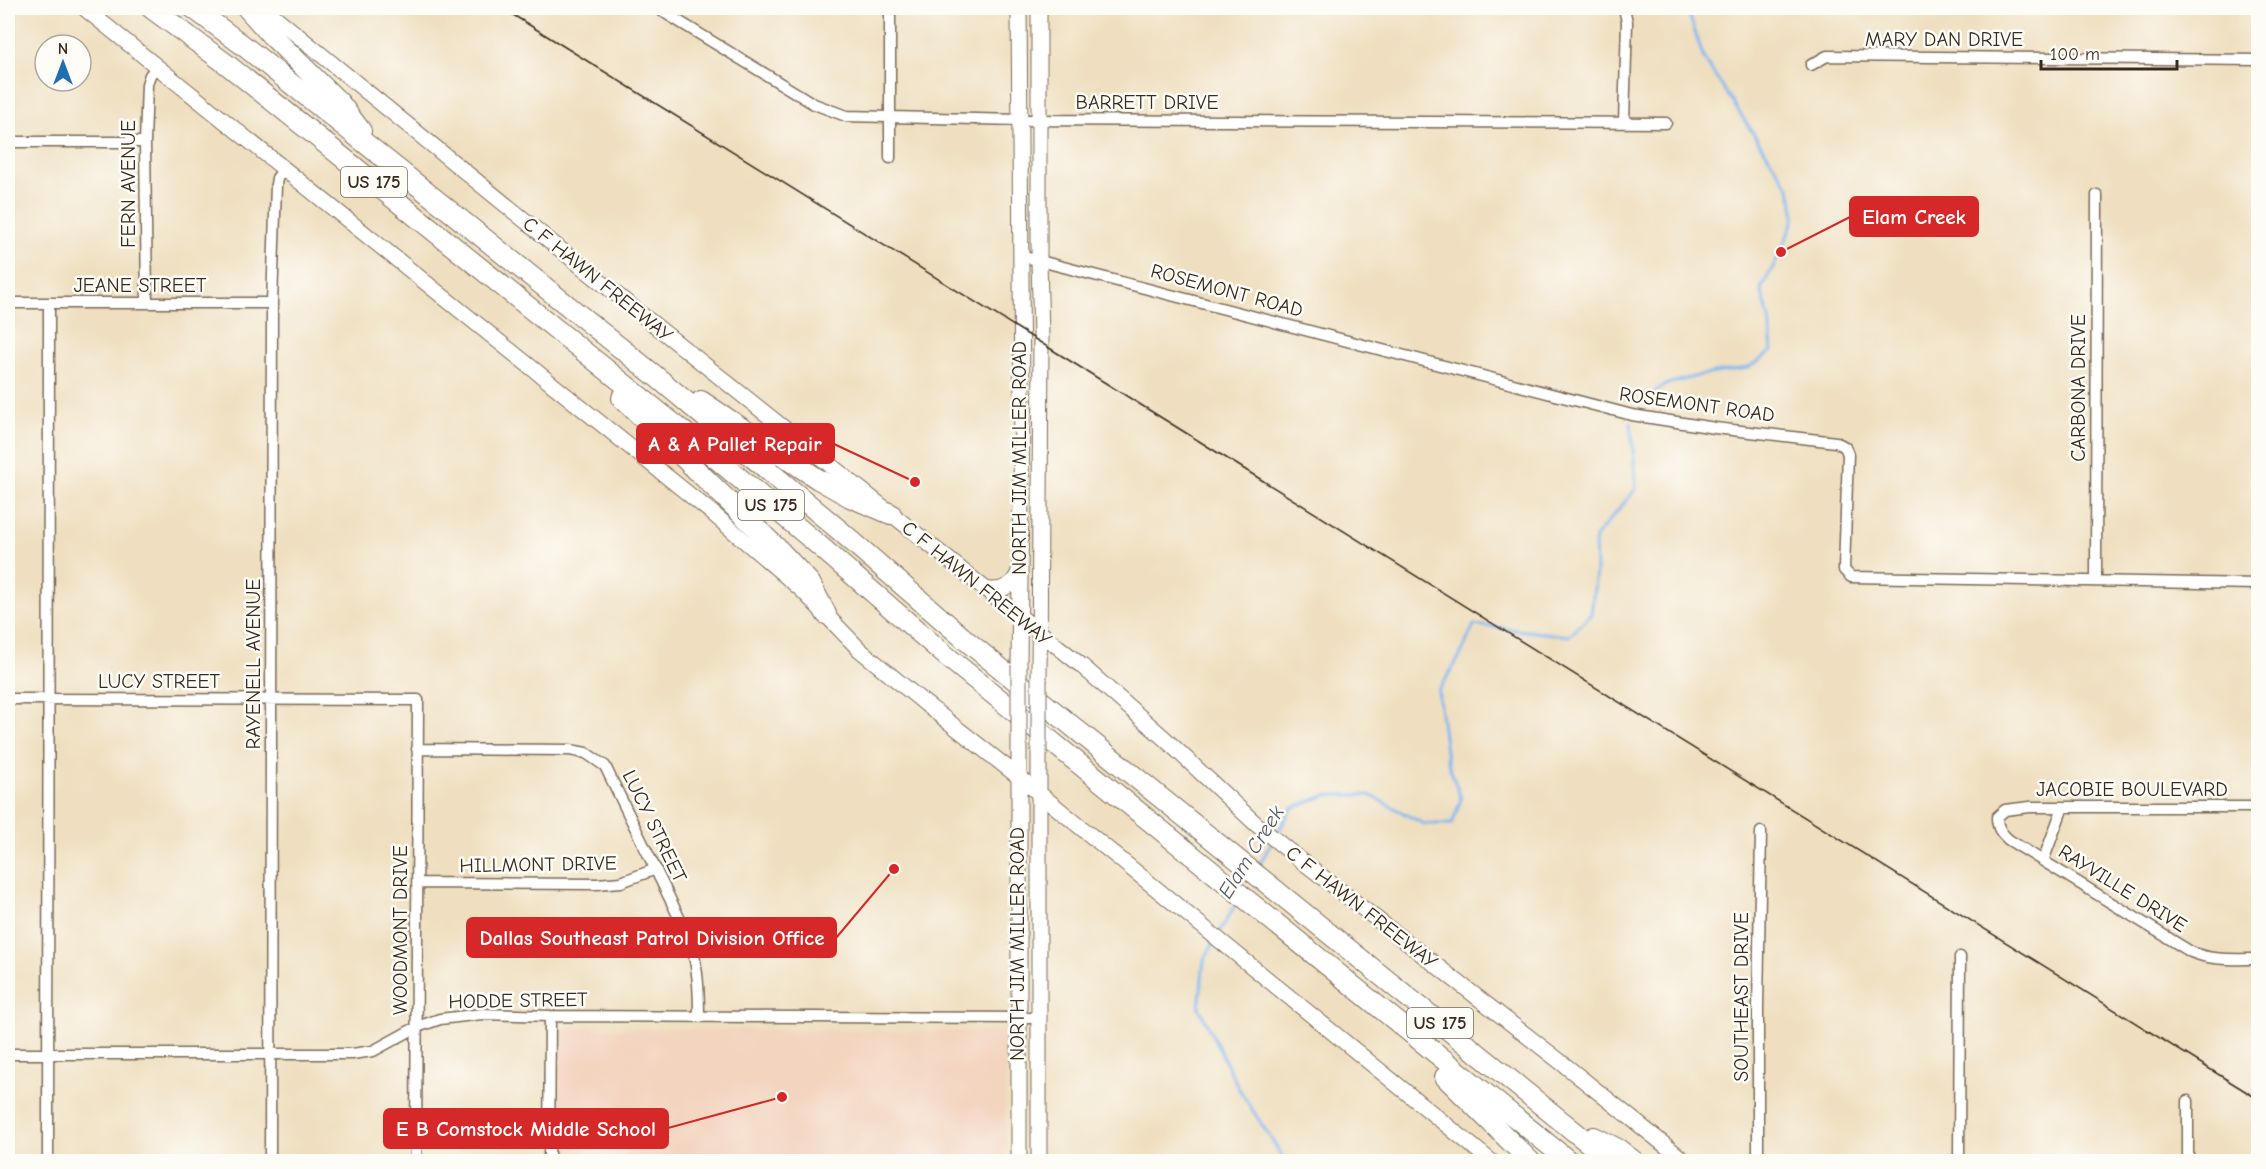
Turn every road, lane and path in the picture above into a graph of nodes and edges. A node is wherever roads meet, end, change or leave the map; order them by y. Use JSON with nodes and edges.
{"nodes":[{"id":1,"x":84,"y":8,"type":"edge"},
{"id":2,"x":151,"y":8,"type":"edge"},
{"id":3,"x":193,"y":8,"type":"edge"},
{"id":4,"x":247,"y":8,"type":"edge"},
{"id":5,"x":264,"y":8,"type":"edge"},
{"id":6,"x":657,"y":8,"type":"edge"},
{"id":7,"x":890,"y":8,"type":"edge"},
{"id":8,"x":1019,"y":8,"type":"edge"},
{"id":9,"x":1039,"y":8,"type":"edge"},
{"id":10,"x":1624,"y":8,"type":"edge"},
{"id":11,"x":2259,"y":60,"type":"edge"},
{"id":12,"x":1811,"y":65,"type":"dead end"},
{"id":13,"x":156,"y":68,"type":"junction"},
{"id":14,"x":891,"y":117,"type":"junction"},
{"id":15,"x":1038,"y":119,"type":"junction"},
{"id":16,"x":1019,"y":120,"type":"junction"},
{"id":17,"x":1624,"y":122,"type":"junction"},
{"id":18,"x":1666,"y":123,"type":"dead end"},
{"id":19,"x":8,"y":142,"type":"edge"},
{"id":20,"x":145,"y":142,"type":"junction"},
{"id":21,"x":377,"y":153,"type":"junction"},
{"id":22,"x":890,"y":158,"type":"dead end"},
{"id":23,"x":284,"y":169,"type":"junction"},
{"id":24,"x":2097,"y":195,"type":"dead end"},
{"id":25,"x":1021,"y":256,"type":"junction"},
{"id":26,"x":1039,"y":261,"type":"junction"},
{"id":27,"x":8,"y":303,"type":"edge"},
{"id":28,"x":49,"y":303,"type":"junction"},
{"id":29,"x":147,"y":303,"type":"junction"},
{"id":30,"x":272,"y":303,"type":"junction"},
{"id":31,"x":594,"y":360,"type":"junction"},
{"id":32,"x":658,"y":378,"type":"junction"},
{"id":33,"x":891,"y":514,"type":"junction"},
{"id":34,"x":1022,"y":555,"type":"junction"},
{"id":35,"x":2096,"y":581,"type":"junction"},
{"id":36,"x":2259,"y":584,"type":"edge"},
{"id":37,"x":985,"y":589,"type":"junction"},
{"id":38,"x":826,"y":614,"type":"junction"},
{"id":39,"x":1020,"y":618,"type":"junction"},
{"id":40,"x":1040,"y":632,"type":"junction"},
{"id":41,"x":8,"y":699,"type":"edge"},
{"id":42,"x":50,"y":699,"type":"junction"},
{"id":43,"x":271,"y":700,"type":"junction"},
{"id":44,"x":418,"y":700,"type":"joint"},
{"id":45,"x":417,"y":749,"type":"junction"},
{"id":46,"x":1019,"y":777,"type":"junction"},
{"id":47,"x":1038,"y":795,"type":"junction"},
{"id":48,"x":2063,"y":807,"type":"junction"},
{"id":49,"x":2259,"y":807,"type":"edge"},
{"id":50,"x":2005,"y":810,"type":"joint"},
{"id":51,"x":1761,"y":832,"type":"dead end"},
{"id":52,"x":1038,"y":858,"type":"junction"},
{"id":53,"x":1018,"y":859,"type":"junction"},
{"id":54,"x":2043,"y":861,"type":"junction"},
{"id":55,"x":656,"y":869,"type":"junction"},
{"id":56,"x":418,"y":884,"type":"junction"},
{"id":57,"x":1019,"y":933,"type":"junction"},
{"id":58,"x":1038,"y":934,"type":"junction"},
{"id":59,"x":1959,"y":957,"type":"dead end"},
{"id":60,"x":2259,"y":959,"type":"edge"},
{"id":61,"x":550,"y":1016,"type":"junction"},
{"id":62,"x":699,"y":1017,"type":"junction"},
{"id":63,"x":1018,"y":1018,"type":"junction"},
{"id":64,"x":1037,"y":1018,"type":"junction"},
{"id":65,"x":1393,"y":1020,"type":"junction"},
{"id":66,"x":417,"y":1027,"type":"junction"},
{"id":67,"x":8,"y":1054,"type":"edge"},
{"id":68,"x":48,"y":1054,"type":"junction"},
{"id":69,"x":271,"y":1054,"type":"junction"},
{"id":70,"x":2188,"y":1101,"type":"dead end"},
{"id":71,"x":1560,"y":1120,"type":"junction"},
{"id":72,"x":1019,"y":1156,"type":"edge"},
{"id":73,"x":1039,"y":1156,"type":"edge"},
{"id":74,"x":48,"y":1161,"type":"edge"},
{"id":75,"x":270,"y":1161,"type":"edge"},
{"id":76,"x":416,"y":1161,"type":"edge"},
{"id":77,"x":549,"y":1161,"type":"edge"},
{"id":78,"x":1492,"y":1161,"type":"edge"},
{"id":79,"x":1531,"y":1161,"type":"edge"},
{"id":80,"x":1570,"y":1161,"type":"edge"},
{"id":81,"x":1612,"y":1161,"type":"edge"},
{"id":82,"x":1635,"y":1161,"type":"edge"},
{"id":83,"x":1686,"y":1161,"type":"edge"},
{"id":84,"x":1758,"y":1161,"type":"edge"},
{"id":85,"x":1959,"y":1161,"type":"edge"},
{"id":86,"x":2188,"y":1161,"type":"edge"}],
"edges":[{"from":1,"to":13,"type":"main road"},
{"from":2,"to":31,"type":"highway","number":"US 175"},
{"from":3,"to":21,"type":"highway","name":"C F HAWN FREEWAY","number":"US 175"},
{"from":4,"to":21,"type":"highway"},
{"from":5,"to":33,"type":"main road","name":"C F HAWN FREEWAY"},
{"from":6,"to":14,"type":"street","name":"BARRETT DRIVE"},
{"from":7,"to":14,"type":"street"},
{"from":8,"to":16,"type":"main road","name":"NORTH JIM MILLER ROAD"},
{"from":9,"to":15,"type":"main road","name":"NORTH JIM MILLER ROAD"},
{"from":10,"to":17,"type":"street"},
{"from":11,"to":12,"type":"street","name":"MARY DAN DRIVE"},
{"from":13,"to":20,"type":"street","name":"FERN AVENUE"},
{"from":13,"to":23,"type":"main road"},
{"from":14,"to":16,"type":"street","name":"BARRETT DRIVE"},
{"from":14,"to":22,"type":"street"},
{"from":15,"to":16,"type":"street","name":"BARRETT DRIVE"},
{"from":15,"to":17,"type":"street","name":"BARRETT DRIVE"},
{"from":15,"to":26,"type":"main road","name":"NORTH JIM MILLER ROAD"},
{"from":16,"to":25,"type":"main road","name":"NORTH JIM MILLER ROAD"},
{"from":17,"to":18,"type":"street","name":"BARRETT DRIVE"},
{"from":19,"to":20,"type":"street"},
{"from":20,"to":29,"type":"street","name":"FERN AVENUE"},
{"from":21,"to":32,"type":"highway","name":"C F HAWN FREEWAY","number":"US 175"},
{"from":23,"to":30,"type":"street","name":"RAYENELL AVENUE"},
{"from":23,"to":38,"type":"main road"},
{"from":24,"to":35,"type":"street","name":"CARBONA DRIVE"},
{"from":25,"to":26,"type":"street","name":"ROSEMONT ROAD"},
{"from":25,"to":34,"type":"main road","name":"NORTH JIM MILLER ROAD"},
{"from":26,"to":35,"type":"street","name":"ROSEMONT ROAD"},
{"from":26,"to":40,"type":"main road","name":"NORTH JIM MILLER ROAD"},
{"from":27,"to":28,"type":"street","name":"JEANE STREET"},
{"from":28,"to":29,"type":"street","name":"JEANE STREET"},
{"from":28,"to":42,"type":"street"},
{"from":29,"to":30,"type":"street","name":"JEANE STREET"},
{"from":30,"to":43,"type":"street","name":"RAYENELL AVENUE"},
{"from":31,"to":38,"type":"highway"},
{"from":31,"to":65,"type":"highway","number":"US 175"},
{"from":32,"to":33,"type":"highway"},
{"from":32,"to":71,"type":"highway","name":"C F HAWN FREEWAY","number":"US 175"},
{"from":33,"to":37,"type":"main road","name":"C F HAWN FREEWAY"},
{"from":34,"to":37,"type":"main road"},
{"from":34,"to":39,"type":"main road","name":"NORTH JIM MILLER ROAD"},
{"from":35,"to":36,"type":"street","name":"ROSEMONT ROAD"},
{"from":37,"to":39,"type":"main road","name":"C F HAWN FREEWAY"},
{"from":38,"to":46,"type":"main road"},
{"from":39,"to":40,"type":"main road","name":"C F HAWN FREEWAY"},
{"from":39,"to":46,"type":"main road","name":"NORTH JIM MILLER ROAD","bridge":true},
{"from":40,"to":47,"type":"main road","name":"NORTH JIM MILLER ROAD","bridge":true},
{"from":40,"to":83,"type":"main road","name":"C F HAWN FREEWAY"},
{"from":41,"to":42,"type":"street","name":"LUCY STREET"},
{"from":42,"to":43,"type":"street","name":"LUCY STREET"},
{"from":42,"to":68,"type":"street"},
{"from":43,"to":44,"type":"street","name":"LUCY STREET"},
{"from":43,"to":69,"type":"street","name":"RAYENELL AVENUE"},
{"from":44,"to":45,"type":"street","name":"WOODMONT DRIVE"},
{"from":45,"to":55,"type":"street","name":"LUCY STREET"},
{"from":45,"to":56,"type":"street","name":"WOODMONT DRIVE"},
{"from":46,"to":47,"type":"main road"},
{"from":46,"to":53,"type":"main road","name":"NORTH JIM MILLER ROAD"},
{"from":47,"to":52,"type":"main road","name":"NORTH JIM MILLER ROAD"},
{"from":47,"to":78,"type":"main road"},
{"from":48,"to":49,"type":"street","name":"JACOBIE BOULEVARD"},
{"from":48,"to":50,"type":"street","name":"JACOBIE BOULEVARD"},
{"from":48,"to":54,"type":"street"},
{"from":50,"to":54,"type":"street","name":"RAYVILLE DRIVE"},
{"from":51,"to":84,"type":"street","name":"SOUTHEAST DRIVE"},
{"from":52,"to":53,"type":"main road"},
{"from":52,"to":58,"type":"main road","name":"NORTH JIM MILLER ROAD"},
{"from":53,"to":57,"type":"main road","name":"NORTH JIM MILLER ROAD"},
{"from":54,"to":60,"type":"street","name":"RAYVILLE DRIVE"},
{"from":55,"to":56,"type":"street","name":"HILLMONT DRIVE"},
{"from":55,"to":62,"type":"street","name":"LUCY STREET"},
{"from":56,"to":66,"type":"street","name":"WOODMONT DRIVE"},
{"from":57,"to":58,"type":"main road"},
{"from":57,"to":63,"type":"main road","name":"NORTH JIM MILLER ROAD"},
{"from":58,"to":64,"type":"main road","name":"NORTH JIM MILLER ROAD"},
{"from":59,"to":85,"type":"street"},
{"from":61,"to":62,"type":"street","name":"HODDE STREET"},
{"from":61,"to":66,"type":"street","name":"HODDE STREET"},
{"from":61,"to":77,"type":"street"},
{"from":62,"to":63,"type":"street","name":"HODDE STREET"},
{"from":63,"to":64,"type":"street","name":"HODDE STREET"},
{"from":63,"to":72,"type":"main road","name":"NORTH JIM MILLER ROAD"},
{"from":64,"to":73,"type":"main road","name":"NORTH JIM MILLER ROAD"},
{"from":65,"to":79,"type":"highway"},
{"from":65,"to":80,"type":"highway","number":"US 175"},
{"from":66,"to":69,"type":"street","name":"HODDE STREET"},
{"from":66,"to":76,"type":"street","name":"WOODMONT DRIVE"},
{"from":67,"to":68,"type":"street","name":"HODDE STREET"},
{"from":68,"to":69,"type":"street","name":"HODDE STREET"},
{"from":68,"to":74,"type":"street"},
{"from":69,"to":75,"type":"street","name":"RAYENELL AVENUE"},
{"from":70,"to":86,"type":"street"},
{"from":71,"to":81,"type":"highway","name":"C F HAWN FREEWAY","number":"US 175"},
{"from":71,"to":82,"type":"highway"},
{"from":72,"to":73,"type":"main road"}]}
